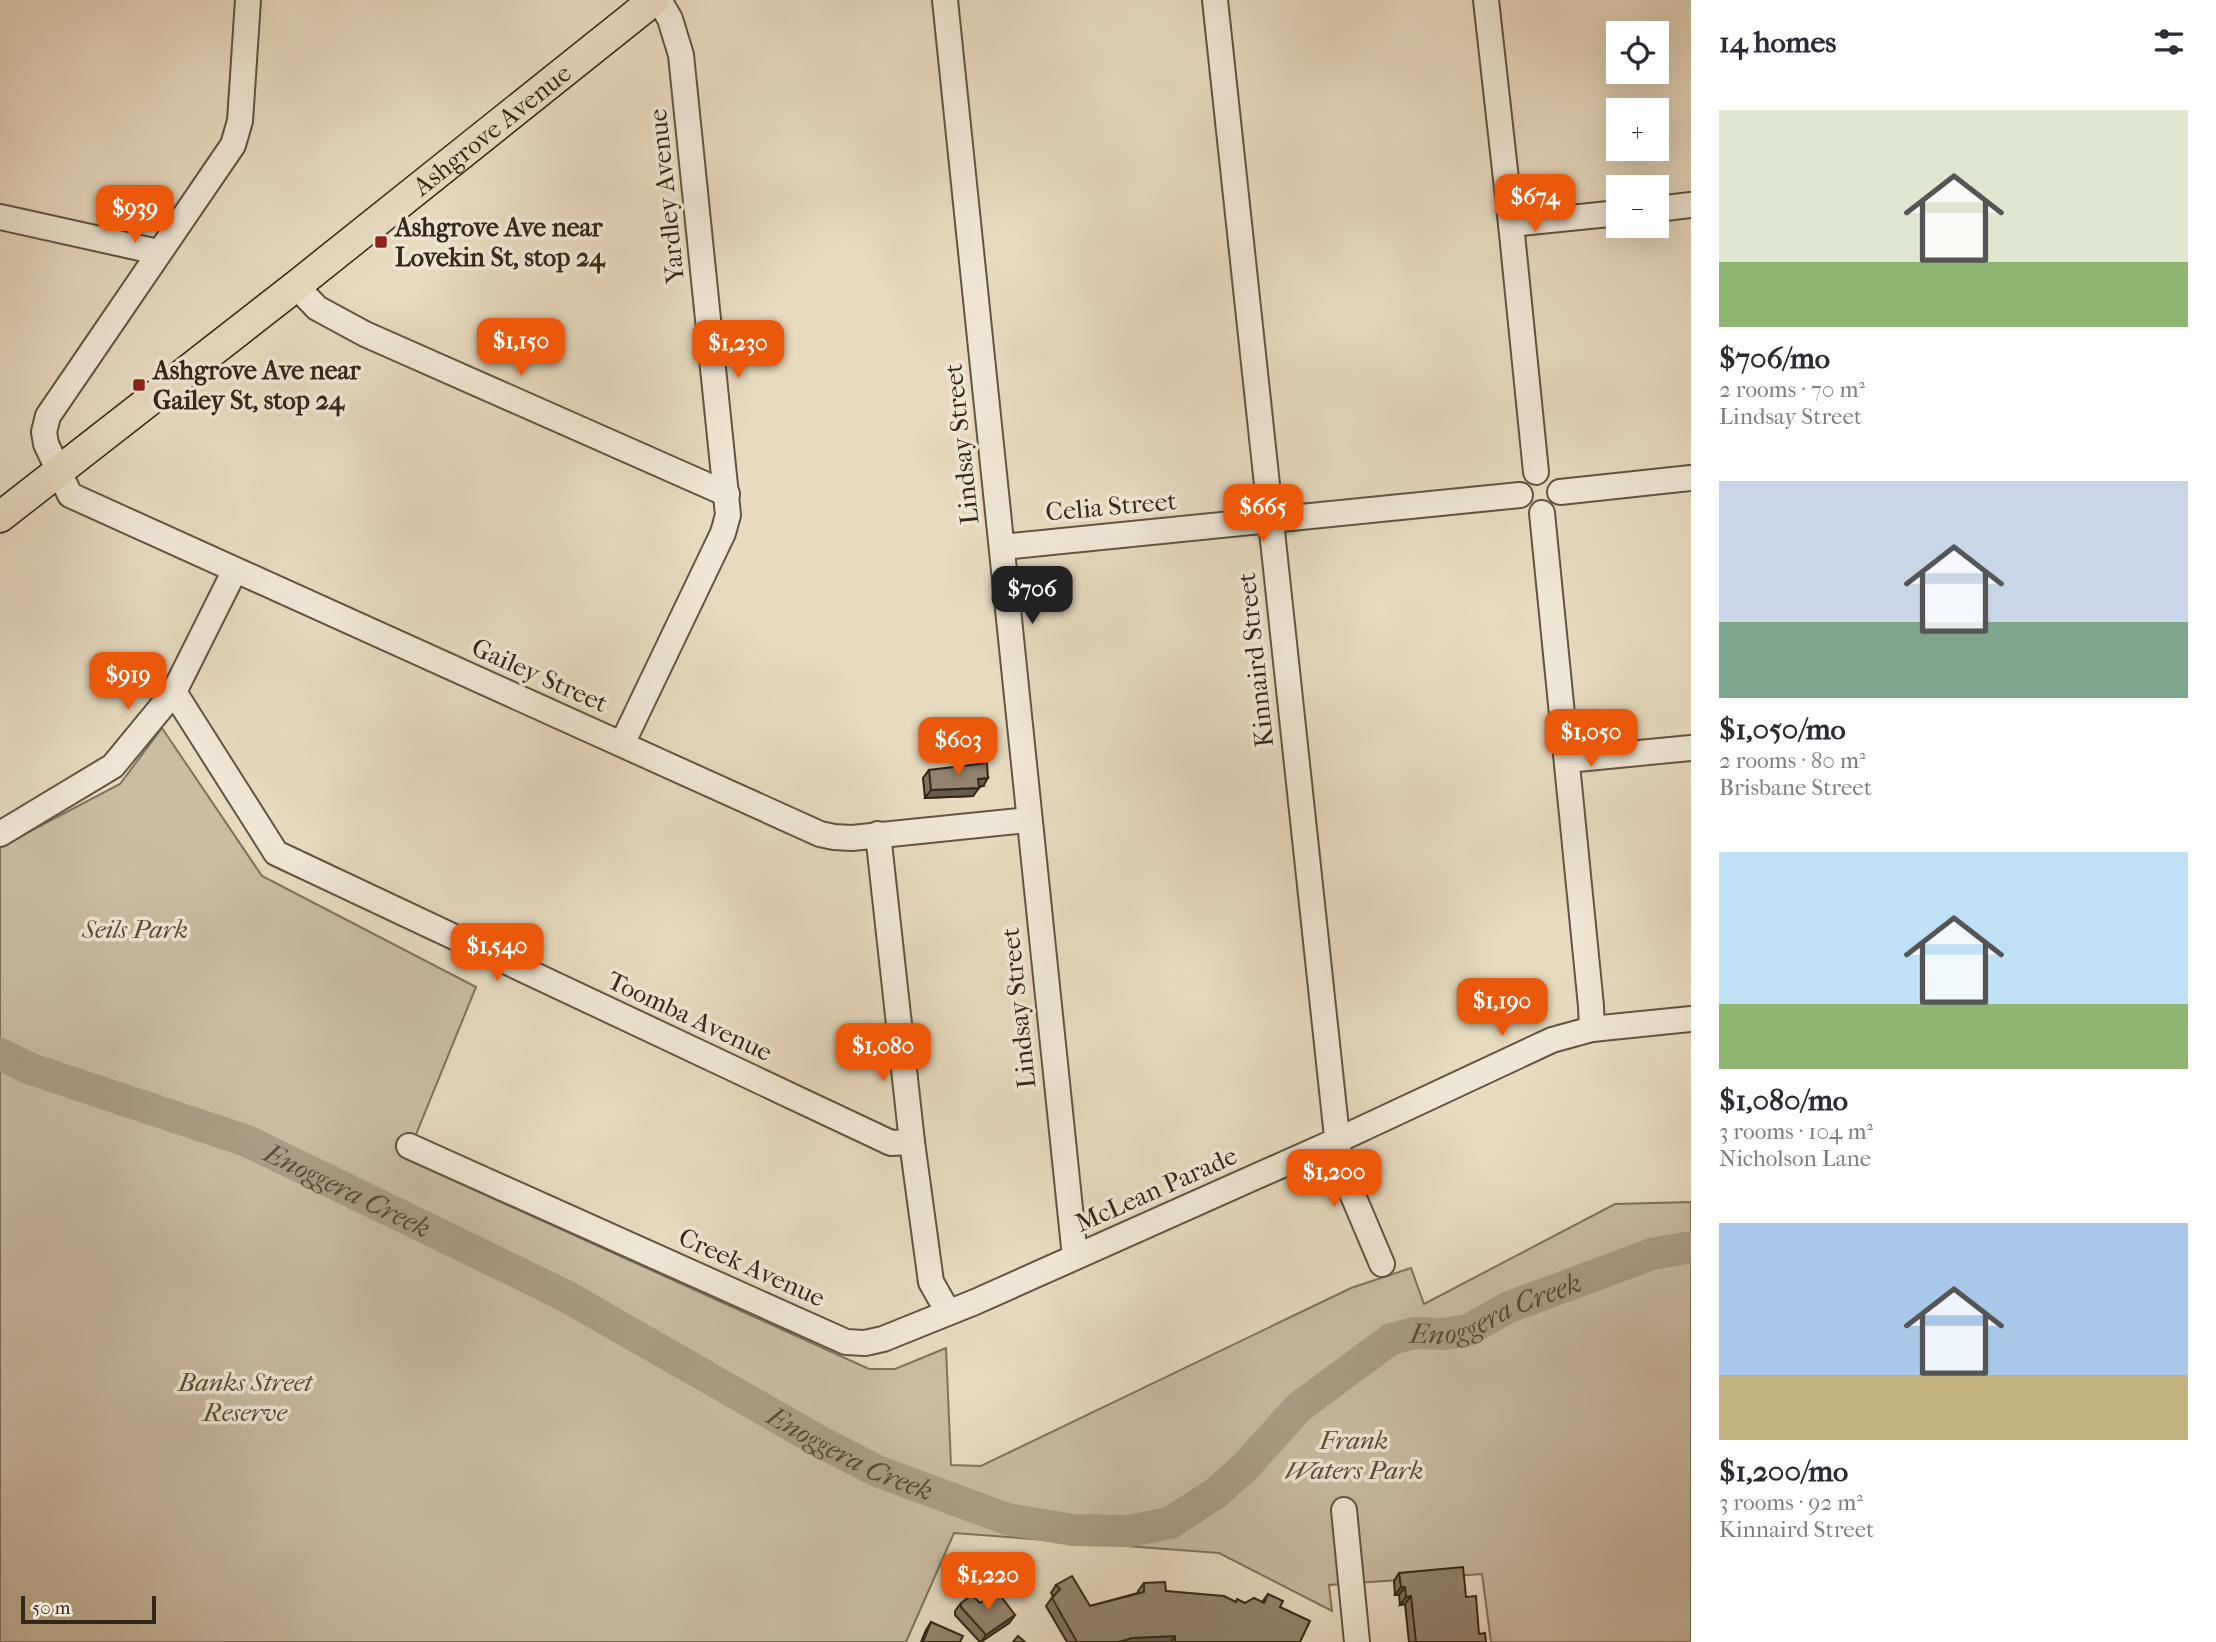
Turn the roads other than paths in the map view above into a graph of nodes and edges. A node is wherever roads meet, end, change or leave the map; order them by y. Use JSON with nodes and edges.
{"nodes":[{"id":1,"x":248,"y":0,"type":"edge"},
{"id":2,"x":656,"y":0,"type":"edge"},
{"id":3,"x":945,"y":0,"type":"edge"},
{"id":4,"x":1215,"y":0,"type":"edge"},
{"id":5,"x":1486,"y":0,"type":"edge"},
{"id":6,"x":1691,"y":205,"type":"edge"},
{"id":7,"x":1669,"y":208,"type":"edge"},
{"id":8,"x":1606,"y":214,"type":"edge"},
{"id":9,"x":0,"y":217,"type":"edge"},
{"id":10,"x":1511,"y":224,"type":"junction"},
{"id":11,"x":158,"y":252,"type":"junction"},
{"id":12,"x":296,"y":286,"type":"junction"},
{"id":13,"x":58,"y":470,"type":"junction"},
{"id":14,"x":1535,"y":472,"type":"junction"},
{"id":15,"x":1691,"y":478,"type":"edge"},
{"id":16,"x":1560,"y":492,"type":"junction"},
{"id":17,"x":727,"y":494,"type":"junction"},
{"id":18,"x":1520,"y":495,"type":"junction"},
{"id":19,"x":1542,"y":513,"type":"junction"},
{"id":20,"x":0,"y":517,"type":"edge"},
{"id":21,"x":1270,"y":521,"type":"junction"},
{"id":22,"x":1002,"y":547,"type":"junction"},
{"id":23,"x":235,"y":569,"type":"junction"},
{"id":24,"x":174,"y":692,"type":"junction"},
{"id":25,"x":622,"y":744,"type":"junction"},
{"id":26,"x":1691,"y":748,"type":"edge"},
{"id":27,"x":1567,"y":760,"type":"junction"},
{"id":28,"x":1028,"y":820,"type":"junction"},
{"id":29,"x":0,"y":834,"type":"edge"},
{"id":30,"x":878,"y":834,"type":"junction"},
{"id":31,"x":1691,"y":1019,"type":"edge"},
{"id":32,"x":1591,"y":1029,"type":"junction"},
{"id":33,"x":1338,"y":1140,"type":"junction"},
{"id":34,"x":912,"y":1142,"type":"junction"},
{"id":35,"x":409,"y":1146,"type":"dead end"},
{"id":36,"x":1075,"y":1257,"type":"junction"},
{"id":37,"x":1382,"y":1265,"type":"dead end"},
{"id":38,"x":948,"y":1312,"type":"junction"},
{"id":39,"x":1344,"y":1510,"type":"dead end"},
{"id":40,"x":1357,"y":1642,"type":"edge"}],
"edges":[{"from":1,"to":11,"type":"street","name":"Gailey Street"},
{"from":2,"to":12,"type":"main road","name":"Ashgrove Avenue"},
{"from":2,"to":17,"type":"street","name":"Yardley Avenue"},
{"from":3,"to":22,"type":"street","name":"Lindsay Street"},
{"from":4,"to":21,"type":"street","name":"Kinnaird Street"},
{"from":5,"to":10,"type":"street"},
{"from":6,"to":7,"type":"street"},
{"from":8,"to":10,"type":"street"},
{"from":9,"to":11,"type":"street"},
{"from":10,"to":14,"type":"street"},
{"from":11,"to":13,"type":"street","name":"Gailey Street"},
{"from":12,"to":13,"type":"main road","name":"Ashgrove Avenue"},
{"from":12,"to":17,"type":"street"},
{"from":13,"to":20,"type":"main road","name":"Ashgrove Avenue"},
{"from":13,"to":23,"type":"street","name":"Gailey Street"},
{"from":14,"to":16,"type":"street"},
{"from":14,"to":18,"type":"street"},
{"from":15,"to":16,"type":"street"},
{"from":16,"to":19,"type":"street"},
{"from":17,"to":25,"type":"street","name":"Yardley Avenue"},
{"from":18,"to":19,"type":"street"},
{"from":18,"to":21,"type":"street","name":"Celia Street"},
{"from":19,"to":27,"type":"street"},
{"from":21,"to":22,"type":"street","name":"Celia Street"},
{"from":21,"to":33,"type":"street","name":"Kinnaird Street"},
{"from":22,"to":28,"type":"street","name":"Lindsay Street"},
{"from":23,"to":24,"type":"street"},
{"from":23,"to":25,"type":"street","name":"Gailey Street"},
{"from":24,"to":29,"type":"street"},
{"from":24,"to":34,"type":"street","name":"Toomba Avenue"},
{"from":25,"to":30,"type":"street","name":"Gailey Street"},
{"from":26,"to":27,"type":"street"},
{"from":27,"to":32,"type":"street"},
{"from":28,"to":30,"type":"street","name":"Gailey Street"},
{"from":28,"to":36,"type":"street","name":"Lindsay Street"},
{"from":30,"to":34,"type":"street"},
{"from":31,"to":32,"type":"street","name":"McLean Parade"},
{"from":32,"to":33,"type":"street","name":"McLean Parade"},
{"from":33,"to":36,"type":"street","name":"McLean Parade"},
{"from":33,"to":37,"type":"street","name":"Kinnaird Street"},
{"from":34,"to":38,"type":"street"},
{"from":35,"to":38,"type":"street","name":"Creek Avenue"},
{"from":36,"to":38,"type":"street","name":"Creek Avenue"},
{"from":39,"to":40,"type":"street"}]}
